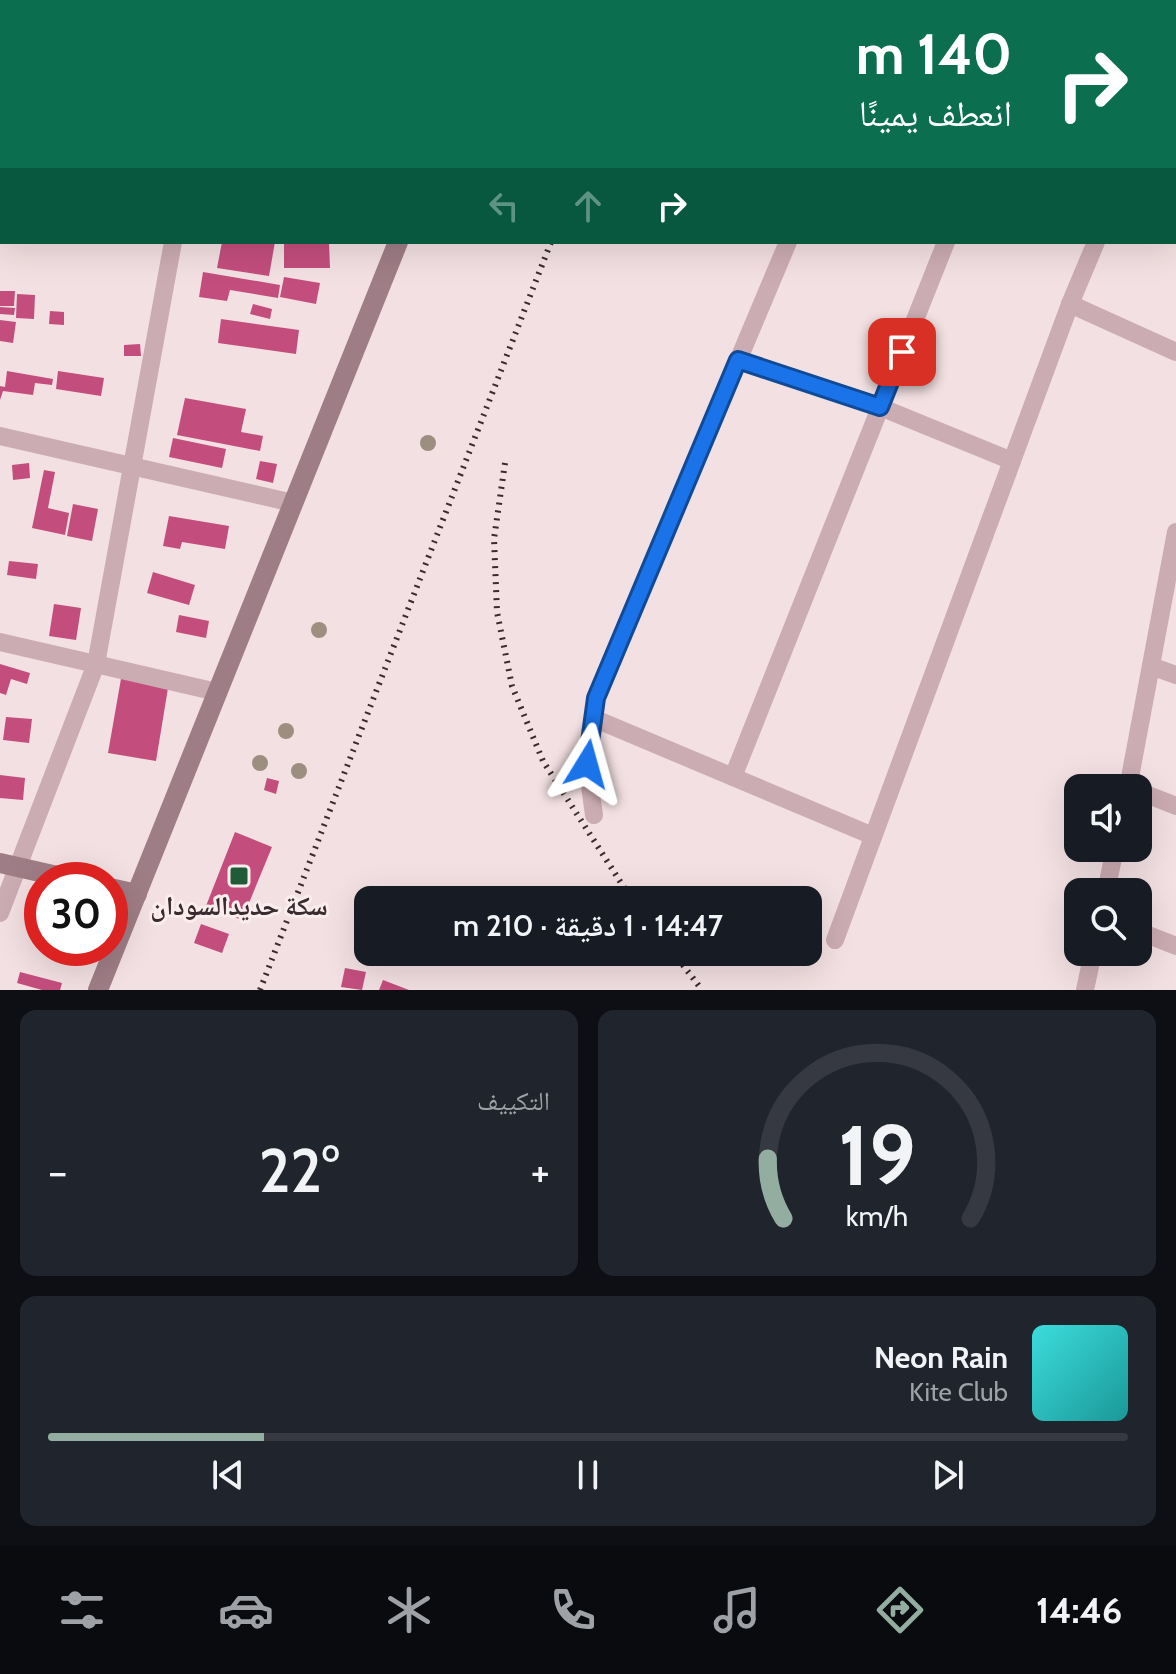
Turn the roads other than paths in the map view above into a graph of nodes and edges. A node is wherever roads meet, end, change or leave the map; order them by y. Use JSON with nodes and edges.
{"nodes":[{"id":1,"x":173,"y":244,"type":"edge"},
{"id":2,"x":397,"y":244,"type":"edge"},
{"id":3,"x":787,"y":244,"type":"edge"},
{"id":4,"x":945,"y":244,"type":"edge"},
{"id":5,"x":1095,"y":244,"type":"edge"},
{"id":6,"x":1070,"y":304,"type":"junction"},
{"id":7,"x":1176,"y":352,"type":"edge"},
{"id":8,"x":738,"y":360,"type":"junction"},
{"id":9,"x":880,"y":407,"type":"junction"},
{"id":10,"x":0,"y":436,"type":"edge"},
{"id":11,"x":1012,"y":461,"type":"junction"},
{"id":12,"x":132,"y":466,"type":"junction"},
{"id":13,"x":293,"y":503,"type":"junction"},
{"id":14,"x":1176,"y":532,"type":"edge"},
{"id":15,"x":0,"y":642,"type":"edge"},
{"id":16,"x":96,"y":664,"type":"junction"},
{"id":17,"x":1151,"y":666,"type":"junction"},
{"id":18,"x":1176,"y":675,"type":"edge"},
{"id":19,"x":217,"y":692,"type":"junction"},
{"id":20,"x":593,"y":718,"type":"junction"},
{"id":21,"x":1131,"y":774,"type":"edge"},
{"id":22,"x":733,"y":777,"type":"junction"},
{"id":23,"x":1152,"y":797,"type":"edge"},
{"id":24,"x":1176,"y":806,"type":"edge"},
{"id":25,"x":594,"y":815,"type":"dead end"},
{"id":26,"x":873,"y":836,"type":"junction"},
{"id":27,"x":10,"y":866,"type":"edge"},
{"id":28,"x":128,"y":892,"type":"edge"},
{"id":29,"x":137,"y":894,"type":"junction"},
{"id":30,"x":0,"y":913,"type":"edge"},
{"id":31,"x":1152,"y":937,"type":"edge"},
{"id":32,"x":835,"y":940,"type":"dead end"},
{"id":33,"x":1176,"y":946,"type":"edge"},
{"id":34,"x":1090,"y":966,"type":"edge"},
{"id":35,"x":98,"y":990,"type":"edge"},
{"id":36,"x":1085,"y":990,"type":"edge"}],
"edges":[{"from":1,"to":12,"type":"street"},
{"from":2,"to":13,"type":"street"},
{"from":3,"to":8,"type":"street"},
{"from":4,"to":9,"type":"street"},
{"from":5,"to":6,"type":"street"},
{"from":6,"to":7,"type":"street"},
{"from":6,"to":11,"type":"street"},
{"from":8,"to":9,"type":"street"},
{"from":8,"to":20,"type":"street"},
{"from":9,"to":11,"type":"street"},
{"from":9,"to":22,"type":"street"},
{"from":10,"to":12,"type":"street"},
{"from":11,"to":26,"type":"street"},
{"from":12,"to":13,"type":"street"},
{"from":12,"to":16,"type":"street"},
{"from":13,"to":19,"type":"street"},
{"from":14,"to":17,"type":"street"},
{"from":15,"to":16,"type":"street"},
{"from":16,"to":19,"type":"street"},
{"from":16,"to":27,"type":"street"},
{"from":17,"to":18,"type":"street"},
{"from":17,"to":21,"type":"street"},
{"from":19,"to":29,"type":"street"},
{"from":20,"to":22,"type":"street"},
{"from":20,"to":25,"type":"street"},
{"from":22,"to":26,"type":"street"},
{"from":23,"to":24,"type":"street"},
{"from":26,"to":32,"type":"street"},
{"from":27,"to":30,"type":"street"},
{"from":28,"to":29,"type":"street"},
{"from":29,"to":35,"type":"street"},
{"from":31,"to":33,"type":"street"},
{"from":34,"to":36,"type":"street"}]}
